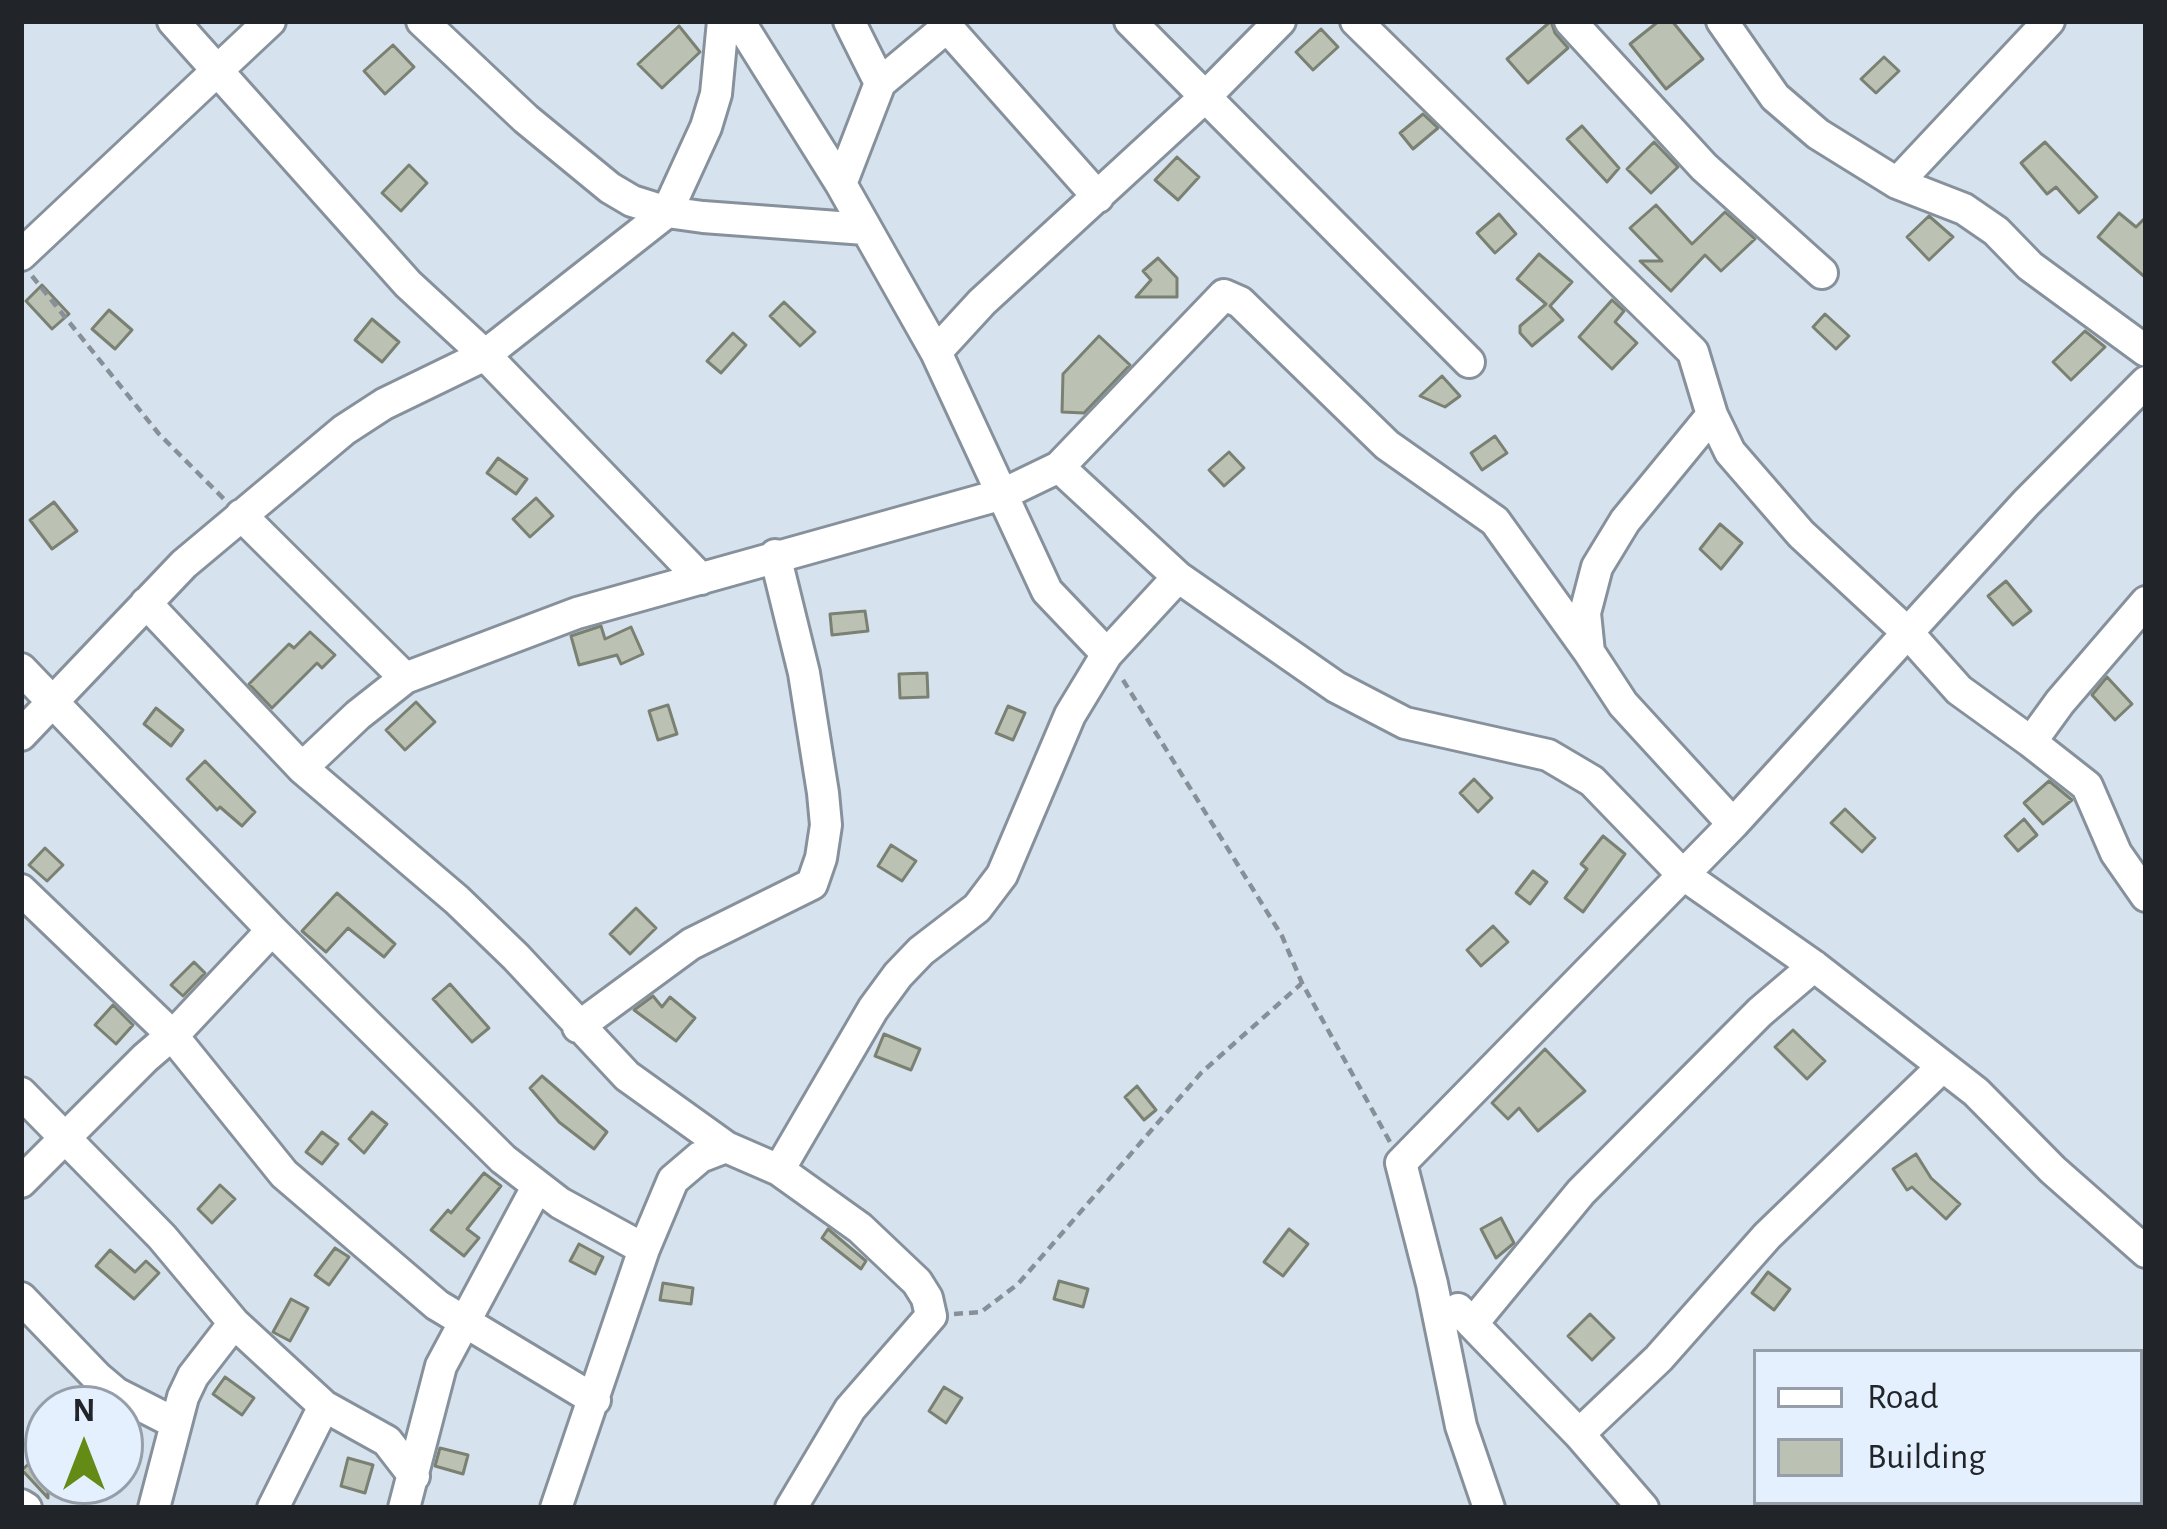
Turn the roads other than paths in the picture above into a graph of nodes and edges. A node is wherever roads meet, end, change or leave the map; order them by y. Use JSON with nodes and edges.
{"nodes":[{"id":1,"x":173,"y":21,"type":"edge"},
{"id":2,"x":270,"y":21,"type":"edge"},
{"id":3,"x":422,"y":21,"type":"edge"},
{"id":4,"x":723,"y":21,"type":"edge"},
{"id":5,"x":739,"y":21,"type":"edge"},
{"id":6,"x":849,"y":21,"type":"edge"},
{"id":7,"x":1130,"y":21,"type":"edge"},
{"id":8,"x":1280,"y":21,"type":"edge"},
{"id":9,"x":1356,"y":21,"type":"edge"},
{"id":10,"x":1570,"y":21,"type":"edge"},
{"id":11,"x":1722,"y":21,"type":"edge"},
{"id":12,"x":2049,"y":21,"type":"edge"},
{"id":13,"x":221,"y":70,"type":"junction"},
{"id":14,"x":880,"y":82,"type":"junction"},
{"id":15,"x":1205,"y":97,"type":"junction"},
{"id":16,"x":1897,"y":183,"type":"junction"},
{"id":17,"x":842,"y":184,"type":"junction"},
{"id":18,"x":1098,"y":196,"type":"junction"},
{"id":19,"x":667,"y":212,"type":"junction"},
{"id":20,"x":865,"y":230,"type":"junction"},
{"id":21,"x":21,"y":258,"type":"edge"},
{"id":22,"x":1822,"y":273,"type":"dead end"},
{"id":23,"x":2146,"y":351,"type":"edge"},
{"id":24,"x":936,"y":352,"type":"junction"},
{"id":25,"x":485,"y":355,"type":"junction"},
{"id":26,"x":1469,"y":362,"type":"dead end"},
{"id":27,"x":2146,"y":382,"type":"edge"},
{"id":28,"x":1712,"y":415,"type":"junction"},
{"id":29,"x":1059,"y":467,"type":"junction"},
{"id":30,"x":1003,"y":494,"type":"junction"},
{"id":31,"x":241,"y":515,"type":"junction"},
{"id":32,"x":775,"y":555,"type":"junction"},
{"id":33,"x":1178,"y":577,"type":"junction"},
{"id":34,"x":701,"y":579,"type":"junction"},
{"id":35,"x":2146,"y":602,"type":"edge"},
{"id":36,"x":146,"y":603,"type":"junction"},
{"id":37,"x":1909,"y":634,"type":"junction"},
{"id":38,"x":1589,"y":652,"type":"junction"},
{"id":39,"x":1107,"y":654,"type":"junction"},
{"id":40,"x":21,"y":669,"type":"edge"},
{"id":41,"x":404,"y":678,"type":"junction"},
{"id":42,"x":53,"y":704,"type":"junction"},
{"id":43,"x":21,"y":736,"type":"edge"},
{"id":44,"x":2031,"y":742,"type":"junction"},
{"id":45,"x":302,"y":768,"type":"junction"},
{"id":46,"x":1732,"y":824,"type":"junction"},
{"id":47,"x":1681,"y":873,"type":"junction"},
{"id":48,"x":21,"y":890,"type":"edge"},
{"id":49,"x":2146,"y":896,"type":"edge"},
{"id":50,"x":272,"y":930,"type":"junction"},
{"id":51,"x":1814,"y":966,"type":"junction"},
{"id":52,"x":578,"y":1027,"type":"junction"},
{"id":53,"x":172,"y":1035,"type":"junction"},
{"id":54,"x":1942,"y":1067,"type":"junction"},
{"id":55,"x":21,"y":1093,"type":"edge"},
{"id":56,"x":64,"y":1141,"type":"junction"},
{"id":57,"x":726,"y":1147,"type":"junction"},
{"id":58,"x":779,"y":1170,"type":"junction"},
{"id":59,"x":21,"y":1183,"type":"edge"},
{"id":60,"x":537,"y":1187,"type":"junction"},
{"id":61,"x":2143,"y":1247,"type":"edge"},
{"id":62,"x":644,"y":1249,"type":"junction"},
{"id":63,"x":1432,"y":1284,"type":"junction"},
{"id":64,"x":21,"y":1298,"type":"edge"},
{"id":65,"x":234,"y":1323,"type":"junction"},
{"id":66,"x":462,"y":1323,"type":"junction"},
{"id":67,"x":1473,"y":1323,"type":"junction"},
{"id":68,"x":595,"y":1400,"type":"junction"},
{"id":69,"x":324,"y":1406,"type":"junction"},
{"id":70,"x":175,"y":1423,"type":"junction"},
{"id":71,"x":1579,"y":1434,"type":"junction"},
{"id":72,"x":414,"y":1476,"type":"junction"},
{"id":73,"x":154,"y":1508,"type":"edge"},
{"id":74,"x":273,"y":1508,"type":"edge"},
{"id":75,"x":404,"y":1508,"type":"edge"},
{"id":76,"x":556,"y":1508,"type":"edge"},
{"id":77,"x":790,"y":1508,"type":"edge"},
{"id":78,"x":1489,"y":1508,"type":"edge"},
{"id":79,"x":1643,"y":1508,"type":"edge"}],
"edges":[{"from":1,"to":13,"type":"street"},
{"from":2,"to":13,"type":"street"},
{"from":3,"to":19,"type":"street"},
{"from":4,"to":19,"type":"street"},
{"from":5,"to":17,"type":"street"},
{"from":6,"to":14,"type":"street"},
{"from":7,"to":15,"type":"street"},
{"from":8,"to":15,"type":"street"},
{"from":9,"to":28,"type":"street"},
{"from":10,"to":22,"type":"street"},
{"from":11,"to":16,"type":"street"},
{"from":12,"to":16,"type":"street"},
{"from":13,"to":21,"type":"street"},
{"from":13,"to":25,"type":"street"},
{"from":14,"to":17,"type":"street"},
{"from":14,"to":18,"type":"street"},
{"from":15,"to":18,"type":"street"},
{"from":15,"to":26,"type":"street"},
{"from":16,"to":23,"type":"street"},
{"from":17,"to":20,"type":"street"},
{"from":18,"to":24,"type":"street"},
{"from":19,"to":20,"type":"street"},
{"from":19,"to":25,"type":"street"},
{"from":20,"to":24,"type":"street"},
{"from":24,"to":30,"type":"street"},
{"from":25,"to":31,"type":"street"},
{"from":25,"to":34,"type":"street"},
{"from":27,"to":37,"type":"street"},
{"from":28,"to":37,"type":"street"},
{"from":28,"to":38,"type":"street"},
{"from":29,"to":30,"type":"street"},
{"from":29,"to":33,"type":"street"},
{"from":29,"to":38,"type":"street"},
{"from":30,"to":32,"type":"street"},
{"from":30,"to":39,"type":"street"},
{"from":31,"to":36,"type":"street"},
{"from":31,"to":41,"type":"street"},
{"from":32,"to":34,"type":"street"},
{"from":32,"to":52,"type":"street"},
{"from":33,"to":39,"type":"street"},
{"from":33,"to":47,"type":"street"},
{"from":34,"to":41,"type":"street"},
{"from":35,"to":44,"type":"street"},
{"from":36,"to":42,"type":"street"},
{"from":36,"to":45,"type":"street"},
{"from":37,"to":44,"type":"street"},
{"from":37,"to":46,"type":"street"},
{"from":38,"to":46,"type":"street"},
{"from":39,"to":58,"type":"street"},
{"from":40,"to":42,"type":"street"},
{"from":41,"to":45,"type":"street"},
{"from":42,"to":43,"type":"street"},
{"from":42,"to":50,"type":"street"},
{"from":44,"to":49,"type":"street"},
{"from":45,"to":52,"type":"street"},
{"from":46,"to":47,"type":"street"},
{"from":47,"to":51,"type":"street"},
{"from":47,"to":63,"type":"street"},
{"from":48,"to":53,"type":"street"},
{"from":50,"to":53,"type":"street"},
{"from":50,"to":60,"type":"street"},
{"from":51,"to":54,"type":"street"},
{"from":51,"to":67,"type":"street"},
{"from":52,"to":57,"type":"street"},
{"from":53,"to":56,"type":"street"},
{"from":53,"to":66,"type":"street"},
{"from":54,"to":61,"type":"street"},
{"from":54,"to":71,"type":"street"},
{"from":55,"to":56,"type":"street"},
{"from":56,"to":59,"type":"street"},
{"from":56,"to":65,"type":"street"},
{"from":57,"to":58,"type":"street"},
{"from":57,"to":62,"type":"street"},
{"from":58,"to":77,"type":"street"},
{"from":60,"to":62,"type":"street"},
{"from":60,"to":66,"type":"street"},
{"from":62,"to":68,"type":"street"},
{"from":63,"to":67,"type":"street"},
{"from":63,"to":78,"type":"street"},
{"from":64,"to":70,"type":"street"},
{"from":65,"to":69,"type":"street"},
{"from":65,"to":70,"type":"street"},
{"from":66,"to":68,"type":"street"},
{"from":66,"to":72,"type":"street"},
{"from":67,"to":71,"type":"street"},
{"from":68,"to":76,"type":"street"},
{"from":69,"to":72,"type":"street"},
{"from":69,"to":74,"type":"street"},
{"from":70,"to":73,"type":"street"},
{"from":71,"to":79,"type":"street"},
{"from":72,"to":75,"type":"street"}]}
